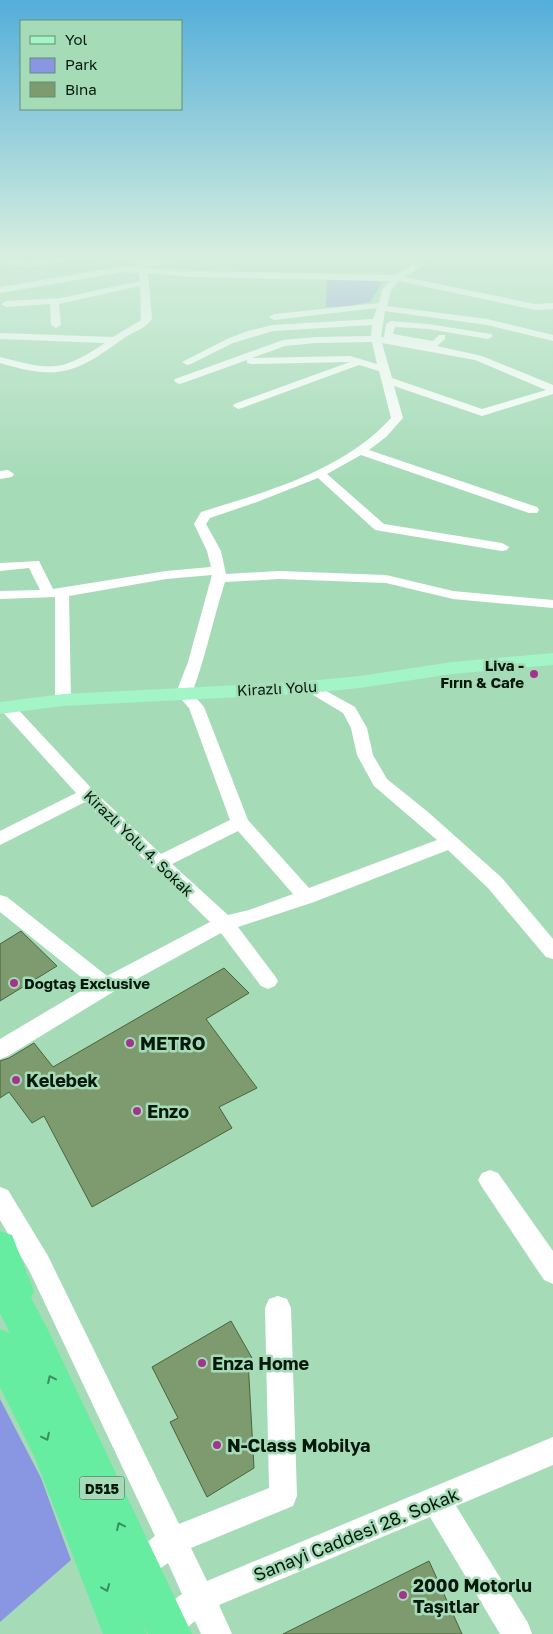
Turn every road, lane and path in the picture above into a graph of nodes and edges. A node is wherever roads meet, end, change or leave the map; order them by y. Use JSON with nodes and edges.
{"nodes":[{"id":1,"x":137,"y":328,"type":"edge"},
{"id":2,"x":272,"y":328,"type":"edge"},
{"id":3,"x":377,"y":328,"type":"edge"},
{"id":4,"x":390,"y":328,"type":"edge"},
{"id":5,"x":436,"y":328,"type":"edge"},
{"id":6,"x":496,"y":328,"type":"edge"},
{"id":7,"x":513,"y":328,"type":"edge"},
{"id":8,"x":0,"y":336,"type":"edge"},
{"id":9,"x":488,"y":336,"type":"junction"},
{"id":10,"x":442,"y":337,"type":"dead end"},
{"id":11,"x":553,"y":338,"type":"edge"},
{"id":12,"x":376,"y":339,"type":"junction"},
{"id":13,"x":117,"y":340,"type":"junction"},
{"id":14,"x":453,"y":352,"type":"junction"},
{"id":15,"x":0,"y":360,"type":"edge"},
{"id":16,"x":252,"y":361,"type":"dead end"},
{"id":17,"x":187,"y":362,"type":"dead end"},
{"id":18,"x":360,"y":362,"type":"junction"},
{"id":19,"x":385,"y":369,"type":"junction"},
{"id":20,"x":388,"y":380,"type":"junction"},
{"id":21,"x":179,"y":381,"type":"dead end"},
{"id":22,"x":553,"y":390,"type":"edge"},
{"id":23,"x":238,"y":406,"type":"dead end"},
{"id":24,"x":359,"y":450,"type":"junction"},
{"id":25,"x":318,"y":473,"type":"junction"},
{"id":26,"x":533,"y":510,"type":"dead end"},
{"id":27,"x":502,"y":547,"type":"dead end"},
{"id":28,"x":0,"y":567,"type":"edge"},
{"id":29,"x":219,"y":574,"type":"junction"},
{"id":30,"x":56,"y":593,"type":"junction"},
{"id":31,"x":0,"y":595,"type":"edge"},
{"id":32,"x":553,"y":604,"type":"edge"},
{"id":33,"x":553,"y":659,"type":"edge"},
{"id":34,"x":310,"y":687,"type":"junction"},
{"id":35,"x":184,"y":693,"type":"junction"},
{"id":36,"x":63,"y":700,"type":"junction"},
{"id":37,"x":4,"y":708,"type":"edge"},
{"id":38,"x":87,"y":794,"type":"junction"},
{"id":39,"x":240,"y":822,"type":"junction"},
{"id":40,"x":0,"y":839,"type":"edge"},
{"id":41,"x":450,"y":842,"type":"junction"},
{"id":42,"x":158,"y":863,"type":"junction"},
{"id":43,"x":307,"y":897,"type":"junction"},
{"id":44,"x":0,"y":902,"type":"edge"},
{"id":45,"x":224,"y":923,"type":"junction"},
{"id":46,"x":553,"y":952,"type":"edge"},
{"id":47,"x":268,"y":980,"type":"dead end"},
{"id":48,"x":106,"y":986,"type":"junction"},
{"id":49,"x":0,"y":1050,"type":"edge"},
{"id":50,"x":490,"y":1180,"type":"dead end"},
{"id":51,"x":0,"y":1198,"type":"edge"},
{"id":52,"x":0,"y":1247,"type":"edge"},
{"id":53,"x":553,"y":1272,"type":"edge"},
{"id":54,"x":0,"y":1277,"type":"edge"},
{"id":55,"x":278,"y":1308,"type":"dead end"},
{"id":56,"x":11,"y":1351,"type":"edge"},
{"id":57,"x":553,"y":1452,"type":"edge"},
{"id":58,"x":437,"y":1501,"type":"junction"},
{"id":59,"x":173,"y":1541,"type":"junction"},
{"id":60,"x":138,"y":1566,"type":"junction"},
{"id":61,"x":200,"y":1598,"type":"junction"},
{"id":62,"x":168,"y":1630,"type":"edge"},
{"id":63,"x":125,"y":1634,"type":"edge"},
{"id":64,"x":216,"y":1634,"type":"edge"},
{"id":65,"x":517,"y":1634,"type":"edge"}],
"edges":[{"from":1,"to":13,"type":"street"},
{"from":2,"to":17,"type":"street"},
{"from":3,"to":12,"type":"street"},
{"from":4,"to":10,"type":"street"},
{"from":5,"to":9,"type":"street"},
{"from":6,"to":9,"type":"street"},
{"from":7,"to":11,"type":"street"},
{"from":8,"to":13,"type":"street"},
{"from":9,"to":14,"type":"street"},
{"from":12,"to":14,"type":"street"},
{"from":12,"to":19,"type":"street"},
{"from":12,"to":21,"type":"street"},
{"from":13,"to":15,"type":"street"},
{"from":14,"to":22,"type":"street"},
{"from":16,"to":18,"type":"street"},
{"from":18,"to":19,"type":"street"},
{"from":18,"to":23,"type":"street"},
{"from":19,"to":20,"type":"street"},
{"from":20,"to":22,"type":"street"},
{"from":20,"to":24,"type":"street"},
{"from":24,"to":25,"type":"street"},
{"from":24,"to":26,"type":"street"},
{"from":25,"to":27,"type":"street"},
{"from":25,"to":29,"type":"street"},
{"from":28,"to":30,"type":"street"},
{"from":29,"to":30,"type":"street"},
{"from":29,"to":32,"type":"street"},
{"from":29,"to":35,"type":"street"},
{"from":30,"to":31,"type":"street"},
{"from":30,"to":36,"type":"street"},
{"from":33,"to":34,"type":"main road","name":"Kirazlı Yolu"},
{"from":34,"to":35,"type":"main road","name":"Kirazlı Yolu"},
{"from":34,"to":41,"type":"street"},
{"from":35,"to":36,"type":"main road","name":"Kirazlı Yolu"},
{"from":35,"to":39,"type":"street"},
{"from":36,"to":37,"type":"main road","name":"Kirazlı Yolu"},
{"from":37,"to":38,"type":"street","name":"Kirazlı Yolu 4. Sokak"},
{"from":38,"to":40,"type":"street"},
{"from":38,"to":42,"type":"street","name":"Kirazlı Yolu 4. Sokak"},
{"from":39,"to":42,"type":"street"},
{"from":39,"to":43,"type":"street"},
{"from":41,"to":43,"type":"street"},
{"from":41,"to":46,"type":"street"},
{"from":42,"to":45,"type":"street","name":"Kirazlı Yolu 4. Sokak"},
{"from":43,"to":45,"type":"street"},
{"from":44,"to":48,"type":"street"},
{"from":45,"to":47,"type":"street","name":"Kirazlı Yolu 4. Sokak"},
{"from":45,"to":48,"type":"street"},
{"from":48,"to":49,"type":"street"},
{"from":50,"to":53,"type":"street"},
{"from":51,"to":59,"type":"street"},
{"from":52,"to":56,"type":"highway"},
{"from":54,"to":56,"type":"highway","number":"D515"},
{"from":55,"to":59,"type":"street"},
{"from":60,"to":56,"type":"highway","number":"D515","one_way":true},
{"from":56,"to":63,"type":"highway","number":"D515","one_way":true},
{"from":57,"to":58,"type":"street","name":"Sanayi Caddesi 28. Sokak"},
{"from":58,"to":61,"type":"street","name":"Sanayi Caddesi 28. Sokak"},
{"from":58,"to":65,"type":"street"},
{"from":59,"to":60,"type":"street"},
{"from":59,"to":61,"type":"street"},
{"from":60,"to":62,"type":"highway","number":"D515"},
{"from":61,"to":62,"type":"street","name":"Sanayi Caddesi 28. Sokak"},
{"from":61,"to":64,"type":"street"}]}
